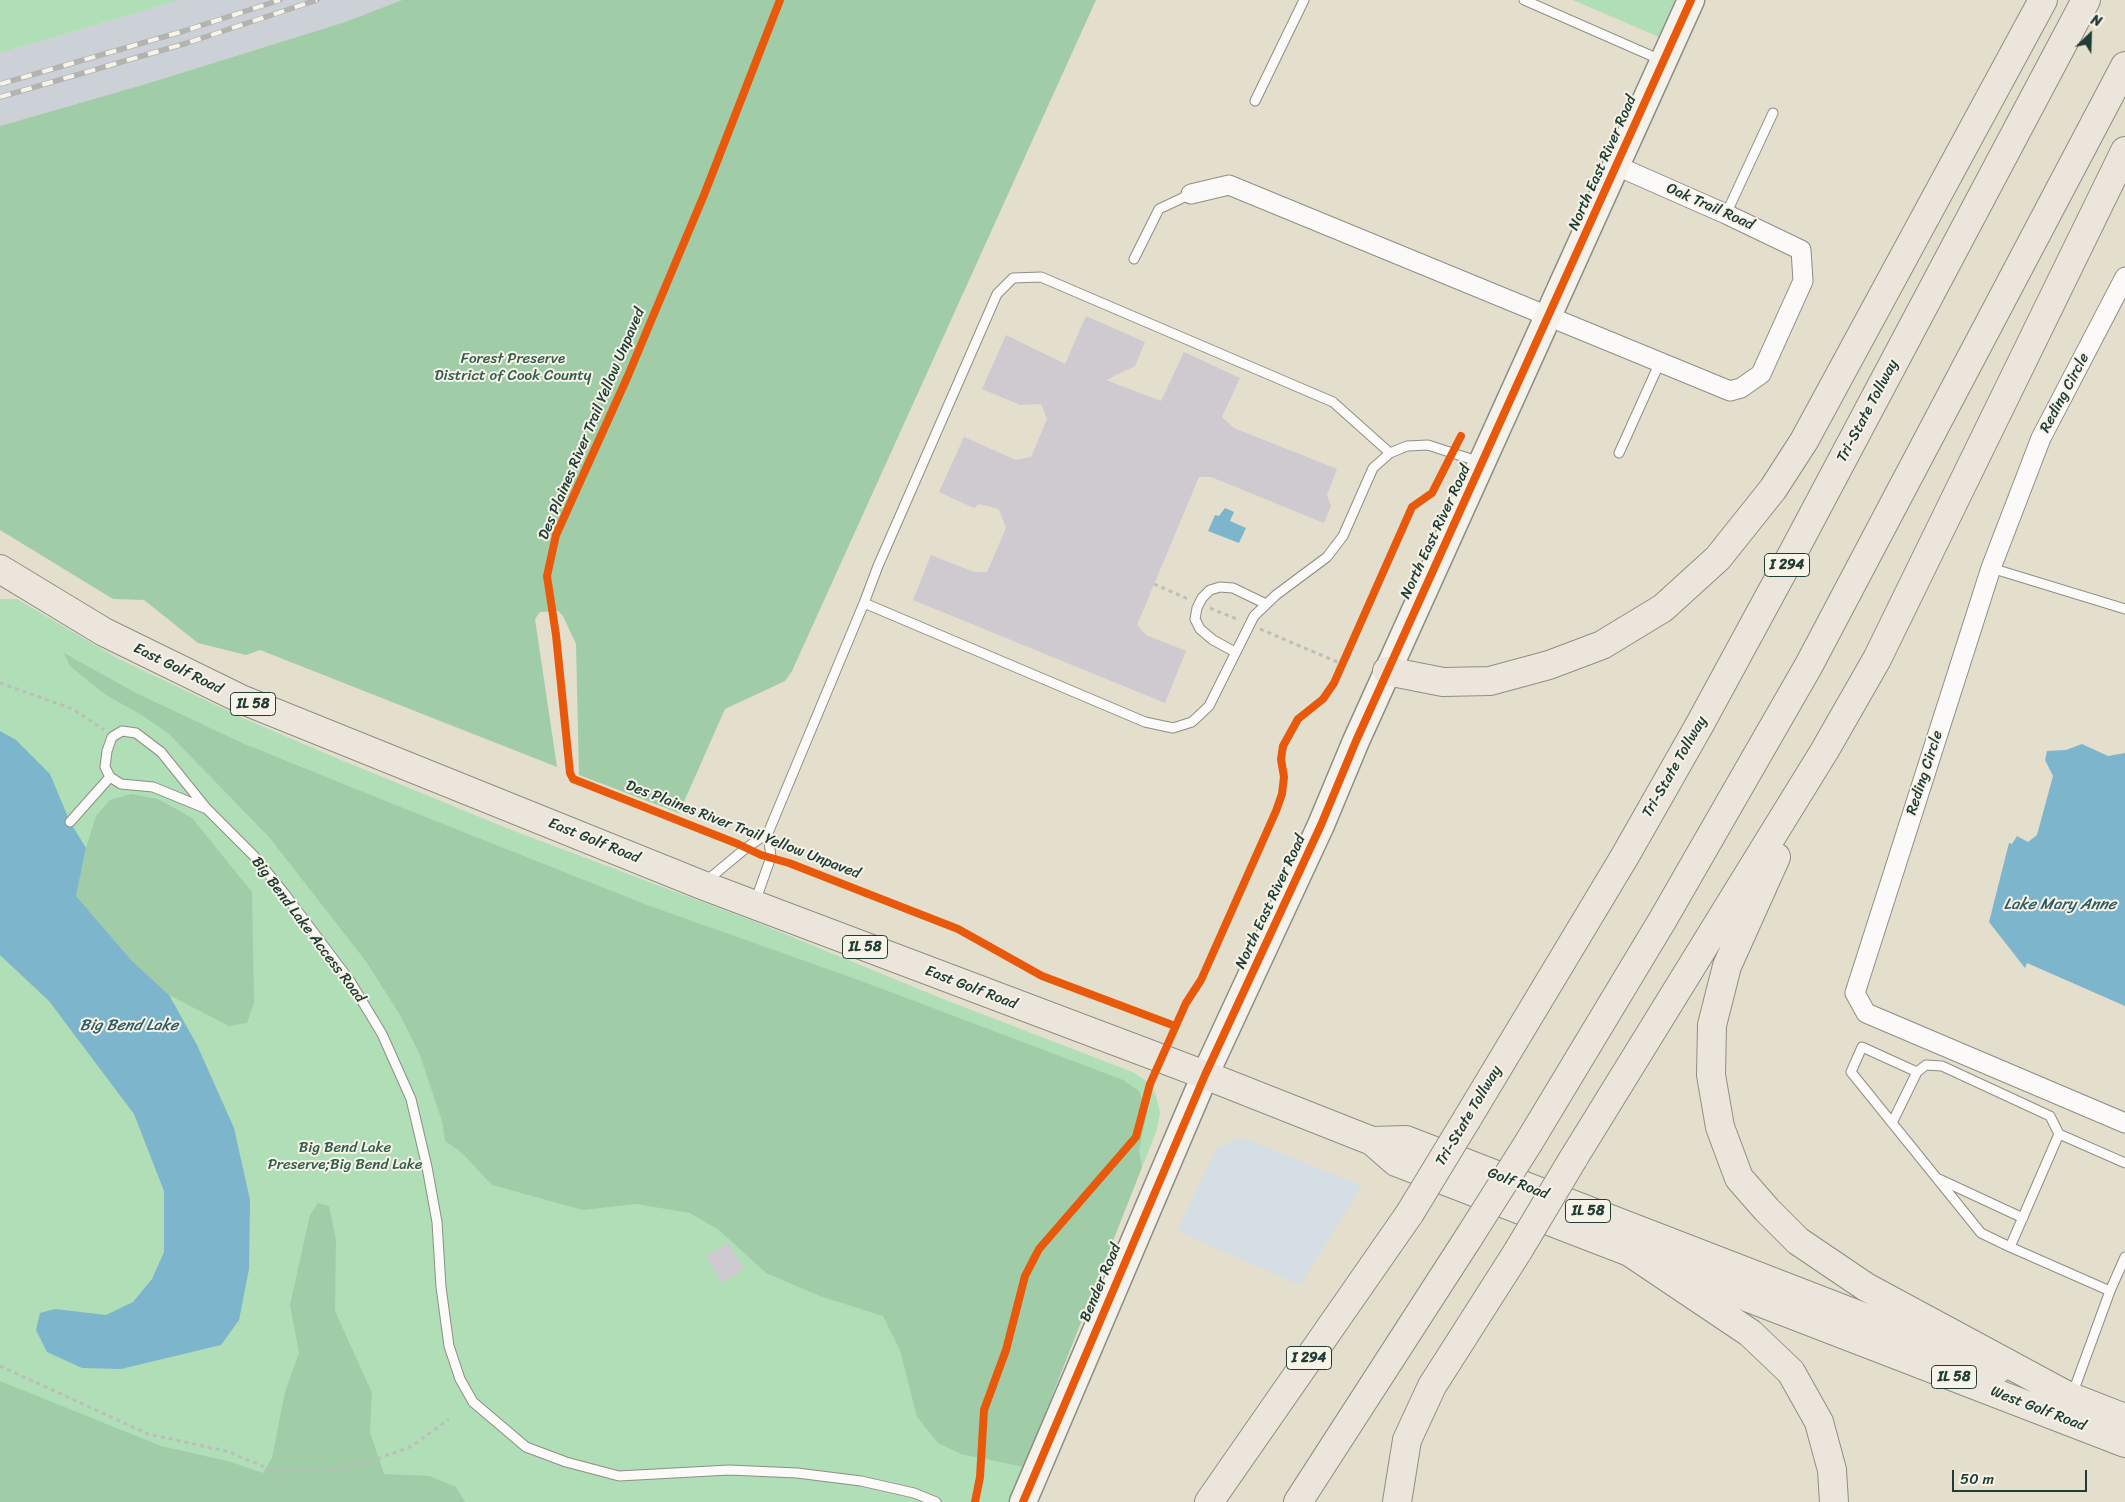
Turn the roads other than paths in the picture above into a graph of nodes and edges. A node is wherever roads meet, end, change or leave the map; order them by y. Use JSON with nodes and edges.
{"nodes":[{"id":1,"x":1304,"y":0,"type":"edge"},
{"id":2,"x":1524,"y":0,"type":"edge"},
{"id":3,"x":1691,"y":0,"type":"edge"},
{"id":4,"x":2043,"y":0,"type":"edge"},
{"id":5,"x":2086,"y":0,"type":"edge"},
{"id":6,"x":1663,"y":61,"type":"junction"},
{"id":7,"x":2125,"y":66,"type":"edge"},
{"id":8,"x":1255,"y":101,"type":"dead end"},
{"id":9,"x":1773,"y":113,"type":"dead end"},
{"id":10,"x":2125,"y":151,"type":"edge"},
{"id":11,"x":1617,"y":166,"type":"junction"},
{"id":12,"x":1191,"y":194,"type":"joint"},
{"id":13,"x":1726,"y":214,"type":"junction"},
{"id":14,"x":1134,"y":259,"type":"dead end"},
{"id":15,"x":2125,"y":277,"type":"edge"},
{"id":16,"x":1550,"y":317,"type":"junction"},
{"id":17,"x":1660,"y":362,"type":"junction"},
{"id":18,"x":1390,"y":453,"type":"junction"},
{"id":19,"x":1619,"y":453,"type":"dead end"},
{"id":20,"x":1483,"y":463,"type":"junction"},
{"id":21,"x":1991,"y":568,"type":"junction"},
{"id":22,"x":0,"y":569,"type":"edge"},
{"id":23,"x":864,"y":603,"type":"junction"},
{"id":24,"x":1266,"y":604,"type":"junction"},
{"id":25,"x":2125,"y":609,"type":"edge"},
{"id":26,"x":1235,"y":652,"type":"junction"},
{"id":27,"x":1388,"y":671,"type":"junction"},
{"id":28,"x":1825,"y":750,"type":"junction"},
{"id":29,"x":110,"y":777,"type":"junction"},
{"id":30,"x":207,"y":809,"type":"junction"},
{"id":31,"x":70,"y":822,"type":"dead end"},
{"id":32,"x":768,"y":833,"type":"junction"},
{"id":33,"x":702,"y":885,"type":"junction"},
{"id":34,"x":754,"y":905,"type":"junction"},
{"id":35,"x":1917,"y":1072,"type":"junction"},
{"id":36,"x":1205,"y":1075,"type":"junction"},
{"id":37,"x":1892,"y":1123,"type":"junction"},
{"id":38,"x":2125,"y":1123,"type":"edge"},
{"id":39,"x":2060,"y":1134,"type":"junction"},
{"id":40,"x":1372,"y":1141,"type":"junction"},
{"id":41,"x":2125,"y":1163,"type":"edge"},
{"id":42,"x":1937,"y":1178,"type":"junction"},
{"id":43,"x":2023,"y":1218,"type":"junction"},
{"id":44,"x":2010,"y":1247,"type":"junction"},
{"id":45,"x":1631,"y":1253,"type":"junction"},
{"id":46,"x":2125,"y":1256,"type":"edge"},
{"id":47,"x":2110,"y":1291,"type":"junction"},
{"id":48,"x":1792,"y":1302,"type":"junction"},
{"id":49,"x":2070,"y":1397,"type":"junction"},
{"id":50,"x":2125,"y":1418,"type":"edge"},
{"id":51,"x":2125,"y":1443,"type":"edge"},
{"id":52,"x":936,"y":1502,"type":"edge"},
{"id":53,"x":1023,"y":1502,"type":"edge"},
{"id":54,"x":1209,"y":1502,"type":"edge"},
{"id":55,"x":1298,"y":1502,"type":"edge"},
{"id":56,"x":1397,"y":1502,"type":"edge"},
{"id":57,"x":1834,"y":1502,"type":"edge"}],
"edges":[{"from":1,"to":8,"type":"lane"},
{"from":2,"to":6,"type":"lane"},
{"from":3,"to":6,"type":"street","name":"North East River Road"},
{"from":4,"to":27,"type":"main road"},
{"from":5,"to":54,"type":"main road","name":"Tri-State Tollway","number":"I 294","bridge":true},
{"from":6,"to":11,"type":"street","name":"North East River Road"},
{"from":7,"to":55,"type":"main road","bridge":true},
{"from":9,"to":13,"type":"lane"},
{"from":10,"to":28,"type":"main road"},
{"from":11,"to":13,"type":"street","name":"Oak Trail Road"},
{"from":11,"to":16,"type":"street","name":"North East River Road"},
{"from":12,"to":14,"type":"lane"},
{"from":12,"to":16,"type":"street"},
{"from":13,"to":17,"type":"street","name":"Oak Trail Road"},
{"from":15,"to":21,"type":"street","name":"Reding Circle"},
{"from":16,"to":17,"type":"street"},
{"from":16,"to":20,"type":"street","name":"North East River Road"},
{"from":17,"to":19,"type":"lane"},
{"from":18,"to":20,"type":"lane"},
{"from":18,"to":23,"type":"lane"},
{"from":18,"to":24,"type":"lane"},
{"from":20,"to":27,"type":"street","name":"North East River Road"},
{"from":21,"to":25,"type":"lane"},
{"from":21,"to":38,"type":"street","name":"Reding Circle"},
{"from":22,"to":33,"type":"main road","name":"East Golf Road","number":"IL 58"},
{"from":23,"to":26,"type":"lane"},
{"from":23,"to":32,"type":"lane"},
{"from":24,"to":26,"type":"lane"},
{"from":24,"to":26,"type":"lane"},
{"from":27,"to":36,"type":"street","name":"North East River Road"},
{"from":28,"to":49,"type":"main road"},
{"from":28,"to":56,"type":"main road","bridge":true},
{"from":29,"to":30,"type":"lane","name":"Big Bend Lake Access Road"},
{"from":29,"to":30,"type":"lane","name":"Big Bend Lake Access Road"},
{"from":29,"to":31,"type":"lane"},
{"from":30,"to":52,"type":"lane","name":"Big Bend Lake Access Road"},
{"from":32,"to":33,"type":"lane"},
{"from":32,"to":34,"type":"lane"},
{"from":33,"to":34,"type":"main road","name":"East Golf Road","number":"IL 58"},
{"from":34,"to":36,"type":"main road","name":"East Golf Road","number":"IL 58"},
{"from":35,"to":37,"type":"lane"},
{"from":35,"to":37,"type":"lane"},
{"from":35,"to":39,"type":"lane"},
{"from":36,"to":40,"type":"main road","name":"Golf Road","number":"IL 58"},
{"from":36,"to":53,"type":"street","name":"Bender Road"},
{"from":37,"to":42,"type":"lane"},
{"from":39,"to":41,"type":"lane"},
{"from":39,"to":43,"type":"lane"},
{"from":40,"to":45,"type":"main road","name":"Golf Road","number":"IL 58"},
{"from":40,"to":48,"type":"main road","name":"Golf Road","number":"IL 58"},
{"from":42,"to":43,"type":"lane"},
{"from":42,"to":44,"type":"lane"},
{"from":43,"to":44,"type":"lane"},
{"from":44,"to":47,"type":"lane"},
{"from":45,"to":48,"type":"main road","name":"Golf Road","number":"IL 58"},
{"from":45,"to":57,"type":"main road"},
{"from":46,"to":47,"type":"lane"},
{"from":47,"to":49,"type":"lane"},
{"from":48,"to":49,"type":"main road","name":"West Golf Road","number":"IL 58"},
{"from":48,"to":51,"type":"main road","name":"West Golf Road","number":"IL 58"},
{"from":49,"to":50,"type":"main road","name":"West Golf Road","number":"IL 58"}]}
